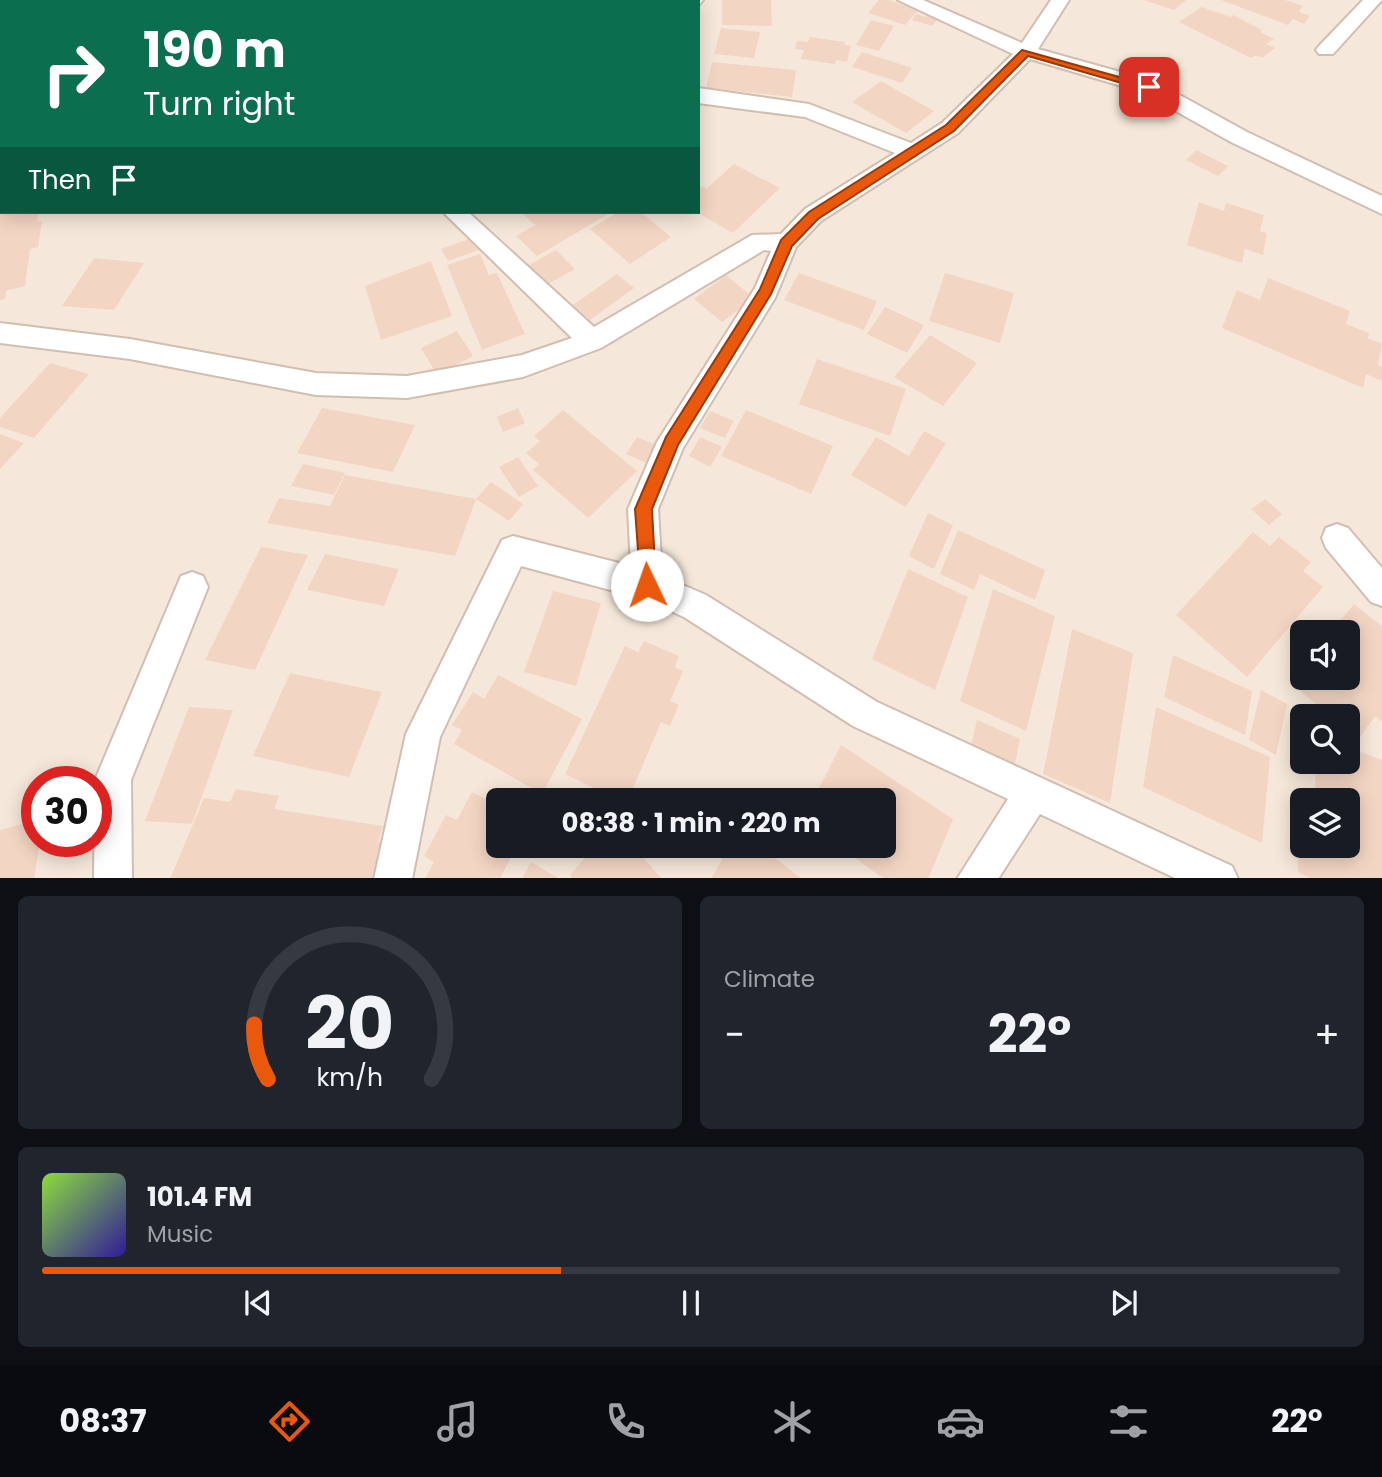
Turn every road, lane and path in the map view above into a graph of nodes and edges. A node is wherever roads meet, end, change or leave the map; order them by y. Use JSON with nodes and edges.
{"nodes":[{"id":1,"x":907,"y":0,"type":"edge"},
{"id":2,"x":1060,"y":0,"type":"edge"},
{"id":3,"x":1373,"y":0,"type":"edge"},
{"id":4,"x":1326,"y":50,"type":"dead end"},
{"id":5,"x":1026,"y":52,"type":"junction"},
{"id":6,"x":700,"y":97,"type":"edge"},
{"id":7,"x":912,"y":150,"type":"junction"},
{"id":8,"x":1382,"y":206,"type":"edge"},
{"id":9,"x":456,"y":214,"type":"edge"},
{"id":10,"x":786,"y":243,"type":"junction"},
{"id":11,"x":0,"y":333,"type":"edge"},
{"id":12,"x":592,"y":341,"type":"junction"},
{"id":13,"x":1337,"y":538,"type":"dead end"},
{"id":14,"x":647,"y":585,"type":"junction"},
{"id":15,"x":192,"y":587,"type":"dead end"},
{"id":16,"x":1382,"y":591,"type":"edge"},
{"id":17,"x":1033,"y":793,"type":"junction"},
{"id":18,"x":113,"y":878,"type":"edge"},
{"id":19,"x":393,"y":878,"type":"edge"},
{"id":20,"x":976,"y":878,"type":"edge"},
{"id":21,"x":1219,"y":878,"type":"edge"}],
"edges":[{"from":1,"to":5,"type":"street"},
{"from":2,"to":5,"type":"street"},
{"from":3,"to":4,"type":"street"},
{"from":5,"to":7,"type":"street"},
{"from":5,"to":8,"type":"street"},
{"from":6,"to":7,"type":"street"},
{"from":7,"to":10,"type":"street"},
{"from":9,"to":12,"type":"street"},
{"from":10,"to":12,"type":"street"},
{"from":10,"to":14,"type":"street"},
{"from":11,"to":12,"type":"street"},
{"from":13,"to":16,"type":"street"},
{"from":14,"to":17,"type":"street"},
{"from":14,"to":19,"type":"street"},
{"from":15,"to":18,"type":"street"},
{"from":17,"to":20,"type":"street"},
{"from":17,"to":21,"type":"street"}]}
